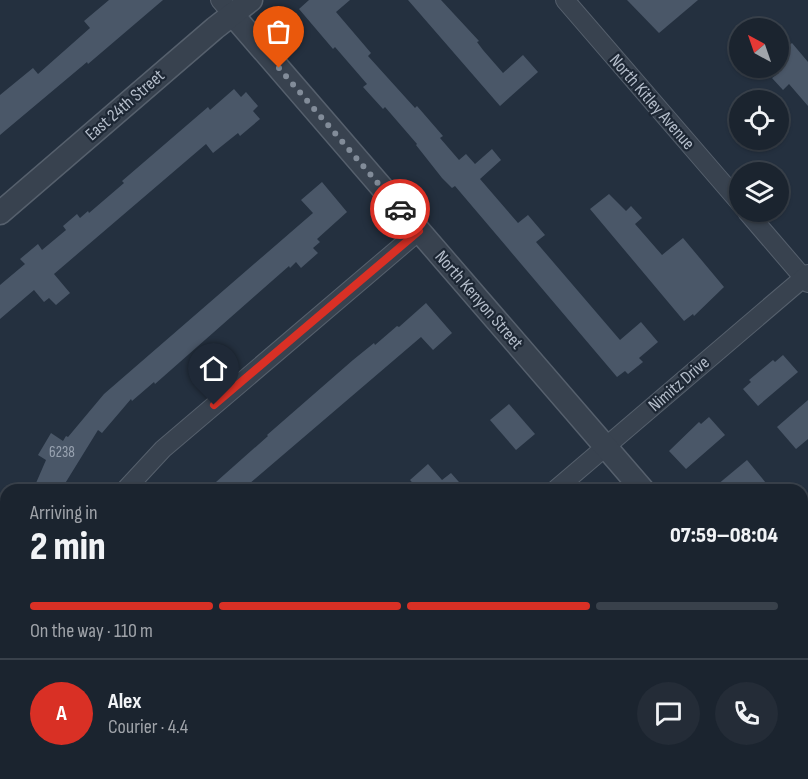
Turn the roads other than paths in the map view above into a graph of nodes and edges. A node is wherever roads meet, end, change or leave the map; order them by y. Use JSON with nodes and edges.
{"nodes":[{"id":1,"x":251,"y":0,"type":"edge"},
{"id":2,"x":565,"y":0,"type":"edge"},
{"id":3,"x":226,"y":7,"type":"edge"},
{"id":4,"x":729,"y":190,"type":"edge"},
{"id":5,"x":0,"y":213,"type":"edge"},
{"id":6,"x":756,"y":222,"type":"edge"},
{"id":7,"x":419,"y":231,"type":"junction"},
{"id":8,"x":807,"y":278,"type":"edge"},
{"id":9,"x":606,"y":447,"type":"junction"},
{"id":10,"x":131,"y":484,"type":"edge"},
{"id":11,"x":562,"y":484,"type":"edge"},
{"id":12,"x":638,"y":484,"type":"edge"}],
"edges":[{"from":1,"to":3,"type":"street","name":"East 24th Street"},
{"from":2,"to":4,"type":"street","name":"North Kitley Avenue"},
{"from":3,"to":5,"type":"street","name":"East 24th Street"},
{"from":3,"to":7,"type":"street","name":"North Kenyon Street"},
{"from":6,"to":8,"type":"street"},
{"from":7,"to":9,"type":"street","name":"North Kenyon Street"},
{"from":7,"to":10,"type":"street"},
{"from":8,"to":9,"type":"street","name":"Nimitz Drive"},
{"from":9,"to":11,"type":"street","name":"Nimitz Drive"},
{"from":9,"to":12,"type":"street","name":"North Kenyon Street"}]}
